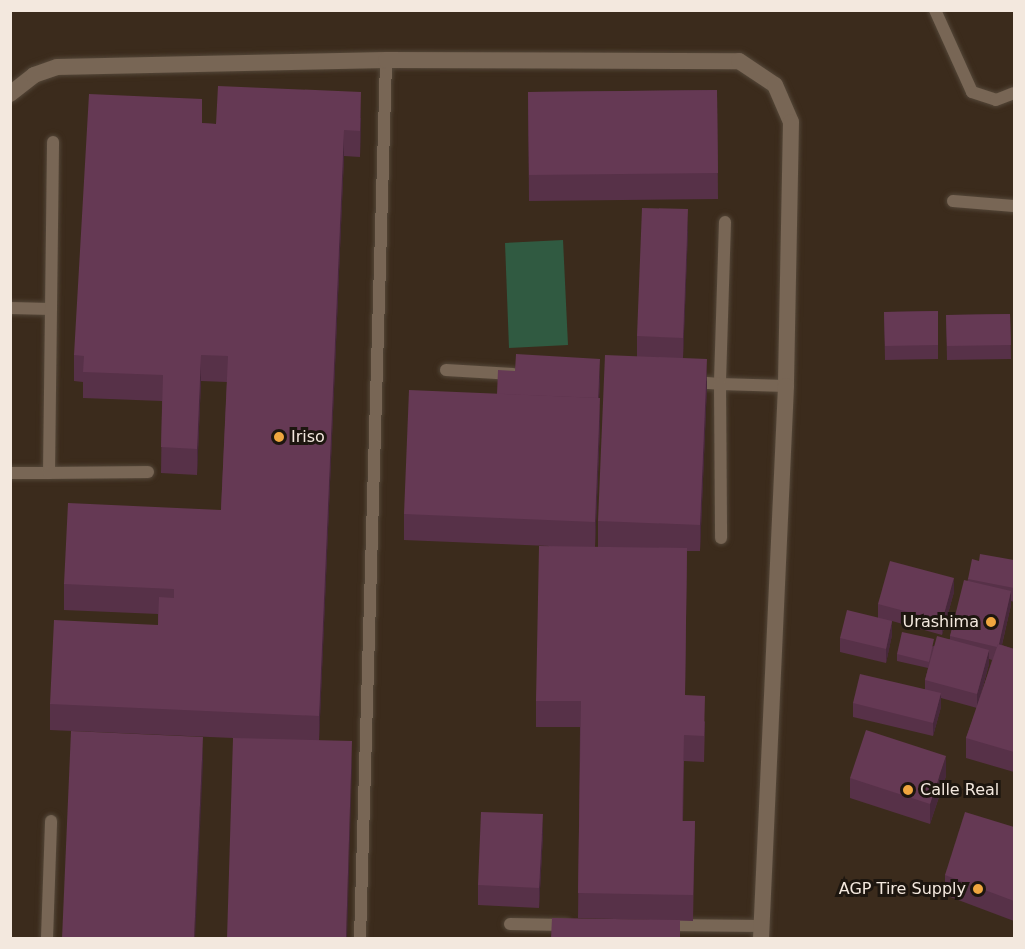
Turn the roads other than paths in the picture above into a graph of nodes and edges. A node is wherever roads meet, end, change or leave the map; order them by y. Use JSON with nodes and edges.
{"nodes":[{"id":1,"x":935,"y":10,"type":"edge"},
{"id":2,"x":386,"y":60,"type":"junction"},
{"id":3,"x":1014,"y":93,"type":"edge"},
{"id":4,"x":10,"y":94,"type":"edge"},
{"id":5,"x":53,"y":142,"type":"dead end"},
{"id":6,"x":953,"y":201,"type":"dead end"},
{"id":7,"x":1014,"y":206,"type":"edge"},
{"id":8,"x":725,"y":222,"type":"dead end"},
{"id":9,"x":10,"y":308,"type":"edge"},
{"id":10,"x":51,"y":309,"type":"junction"},
{"id":11,"x":446,"y":370,"type":"dead end"},
{"id":12,"x":529,"y":375,"type":"edge"},
{"id":13,"x":684,"y":382,"type":"edge"},
{"id":14,"x":720,"y":384,"type":"junction"},
{"id":15,"x":786,"y":386,"type":"junction"},
{"id":16,"x":148,"y":472,"type":"dead end"},
{"id":17,"x":10,"y":473,"type":"edge"},
{"id":18,"x":49,"y":473,"type":"junction"},
{"id":19,"x":721,"y":538,"type":"dead end"},
{"id":20,"x":51,"y":821,"type":"dead end"},
{"id":21,"x":510,"y":924,"type":"dead end"},
{"id":22,"x":579,"y":925,"type":"edge"},
{"id":23,"x":648,"y":925,"type":"edge"},
{"id":24,"x":762,"y":932,"type":"edge"},
{"id":25,"x":46,"y":939,"type":"edge"},
{"id":26,"x":360,"y":939,"type":"edge"}],
"edges":[{"from":1,"to":3,"type":"lane"},
{"from":2,"to":4,"type":"street"},
{"from":2,"to":15,"type":"street"},
{"from":2,"to":26,"type":"lane"},
{"from":5,"to":10,"type":"lane"},
{"from":6,"to":7,"type":"lane"},
{"from":8,"to":14,"type":"lane"},
{"from":9,"to":10,"type":"lane"},
{"from":10,"to":18,"type":"lane"},
{"from":11,"to":12,"type":"lane"},
{"from":13,"to":14,"type":"lane"},
{"from":14,"to":15,"type":"lane"},
{"from":14,"to":19,"type":"lane"},
{"from":15,"to":24,"type":"street"},
{"from":16,"to":18,"type":"lane"},
{"from":17,"to":18,"type":"lane"},
{"from":20,"to":25,"type":"lane"},
{"from":21,"to":22,"type":"lane"},
{"from":23,"to":24,"type":"lane"}]}
